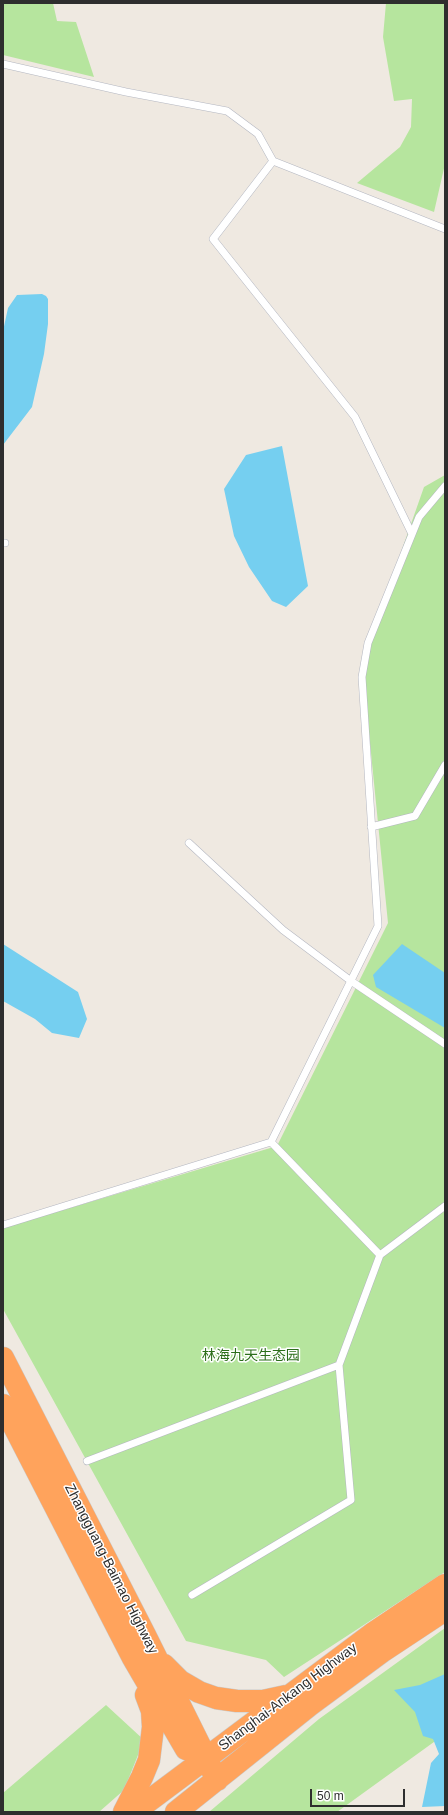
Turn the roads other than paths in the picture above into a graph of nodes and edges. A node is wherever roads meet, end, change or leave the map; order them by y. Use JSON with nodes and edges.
{"nodes":[{"id":1,"x":3,"y":64,"type":"edge"},
{"id":2,"x":273,"y":161,"type":"junction"},
{"id":3,"x":445,"y":229,"type":"edge"},
{"id":4,"x":445,"y":486,"type":"edge"},
{"id":5,"x":412,"y":534,"type":"junction"},
{"id":6,"x":445,"y":765,"type":"edge"},
{"id":7,"x":371,"y":827,"type":"junction"},
{"id":8,"x":189,"y":843,"type":"dead end"},
{"id":9,"x":351,"y":981,"type":"junction"},
{"id":10,"x":445,"y":1044,"type":"edge"},
{"id":11,"x":271,"y":1142,"type":"junction"},
{"id":12,"x":445,"y":1206,"type":"edge"},
{"id":13,"x":3,"y":1224,"type":"edge"},
{"id":14,"x":380,"y":1255,"type":"junction"},
{"id":15,"x":3,"y":1358,"type":"edge"},
{"id":16,"x":339,"y":1365,"type":"junction"},
{"id":17,"x":3,"y":1406,"type":"edge"},
{"id":18,"x":87,"y":1461,"type":"dead end"},
{"id":19,"x":445,"y":1585,"type":"edge"},
{"id":20,"x":192,"y":1595,"type":"dead end"},
{"id":21,"x":445,"y":1610,"type":"edge"},
{"id":22,"x":155,"y":1656,"type":"junction"},
{"id":23,"x":133,"y":1658,"type":"junction"},
{"id":24,"x":289,"y":1696,"type":"junction"},
{"id":25,"x":200,"y":1762,"type":"junction"},
{"id":26,"x":212,"y":1783,"type":"junction"},
{"id":27,"x":124,"y":1812,"type":"edge"},
{"id":28,"x":134,"y":1812,"type":"edge"},
{"id":29,"x":176,"y":1812,"type":"edge"}],
"edges":[{"from":1,"to":2,"type":"lane"},
{"from":2,"to":3,"type":"lane"},
{"from":2,"to":5,"type":"lane"},
{"from":4,"to":5,"type":"lane"},
{"from":5,"to":7,"type":"lane"},
{"from":6,"to":7,"type":"lane"},
{"from":7,"to":9,"type":"lane"},
{"from":8,"to":9,"type":"lane"},
{"from":9,"to":10,"type":"lane"},
{"from":9,"to":11,"type":"lane"},
{"from":11,"to":13,"type":"lane"},
{"from":11,"to":14,"type":"lane"},
{"from":12,"to":14,"type":"lane"},
{"from":14,"to":16,"type":"lane"},
{"from":15,"to":22,"type":"highway","name":"Zhangguang-Baimao Highway"},
{"from":16,"to":18,"type":"lane"},
{"from":16,"to":20,"type":"lane"},
{"from":17,"to":23,"type":"highway","name":"Zhangguang-Baimao Highway"},
{"from":19,"to":24,"type":"highway","name":"Shanghai-Ankang Highway"},
{"from":21,"to":26,"type":"highway","name":"Shanghai-Ankang Highway"},
{"from":22,"to":24,"type":"highway"},
{"from":22,"to":25,"type":"highway","name":"Zhangguang-Baimao Highway"},
{"from":23,"to":25,"type":"highway","name":"Zhangguang-Baimao Highway"},
{"from":23,"to":27,"type":"highway"},
{"from":24,"to":25,"type":"highway","name":"Shanghai-Ankang Highway"},
{"from":25,"to":26,"type":"highway"},
{"from":25,"to":28,"type":"highway","name":"Shanghai-Ankang Highway"},
{"from":26,"to":29,"type":"highway","name":"Shanghai-Ankang Highway"}]}
